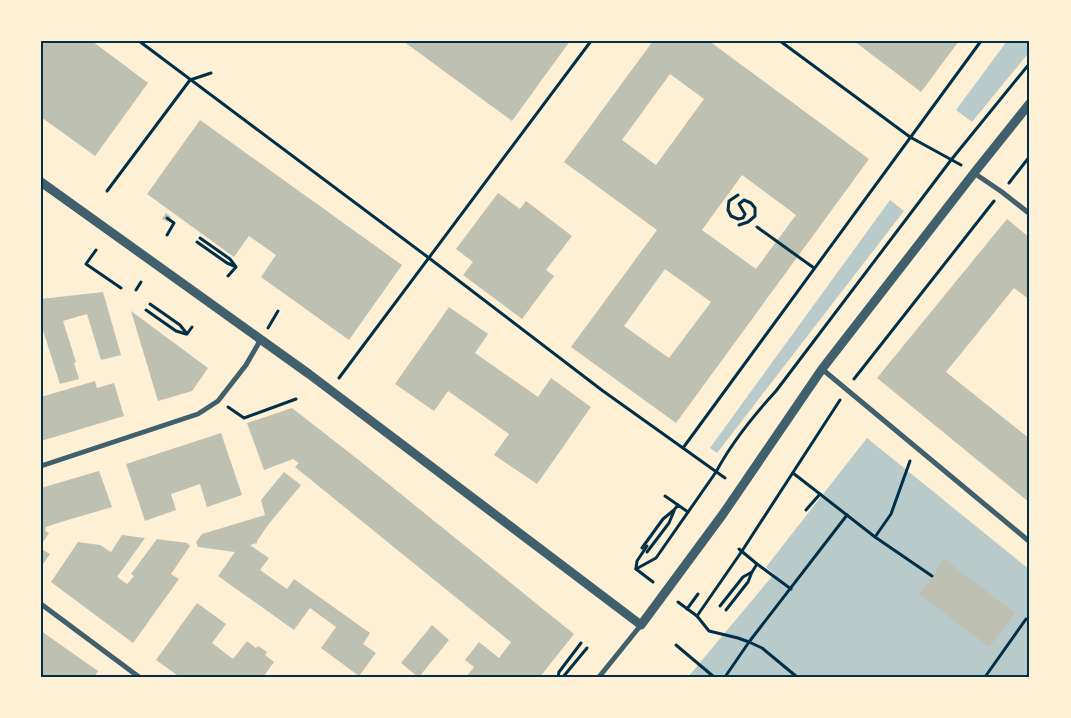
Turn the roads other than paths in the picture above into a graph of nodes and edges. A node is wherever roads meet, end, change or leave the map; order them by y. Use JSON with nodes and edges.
{"nodes":[{"id":1,"x":1030,"y":103,"type":"edge"},
{"id":2,"x":974,"y":173,"type":"junction"},
{"id":3,"x":41,"y":182,"type":"edge"},
{"id":4,"x":1030,"y":214,"type":"edge"},
{"id":5,"x":261,"y":339,"type":"junction"},
{"id":6,"x":822,"y":369,"type":"junction"},
{"id":7,"x":41,"y":466,"type":"edge"},
{"id":8,"x":1030,"y":542,"type":"edge"},
{"id":9,"x":41,"y":604,"type":"edge"},
{"id":10,"x":641,"y":625,"type":"junction"},
{"id":11,"x":139,"y":677,"type":"edge"},
{"id":12,"x":599,"y":677,"type":"edge"}],
"edges":[{"from":1,"to":2,"type":"street"},
{"from":2,"to":4,"type":"street"},
{"from":2,"to":6,"type":"street"},
{"from":3,"to":5,"type":"street"},
{"from":5,"to":7,"type":"street"},
{"from":5,"to":10,"type":"street"},
{"from":6,"to":8,"type":"street"},
{"from":6,"to":10,"type":"street"},
{"from":9,"to":11,"type":"street"},
{"from":10,"to":12,"type":"street"}]}
